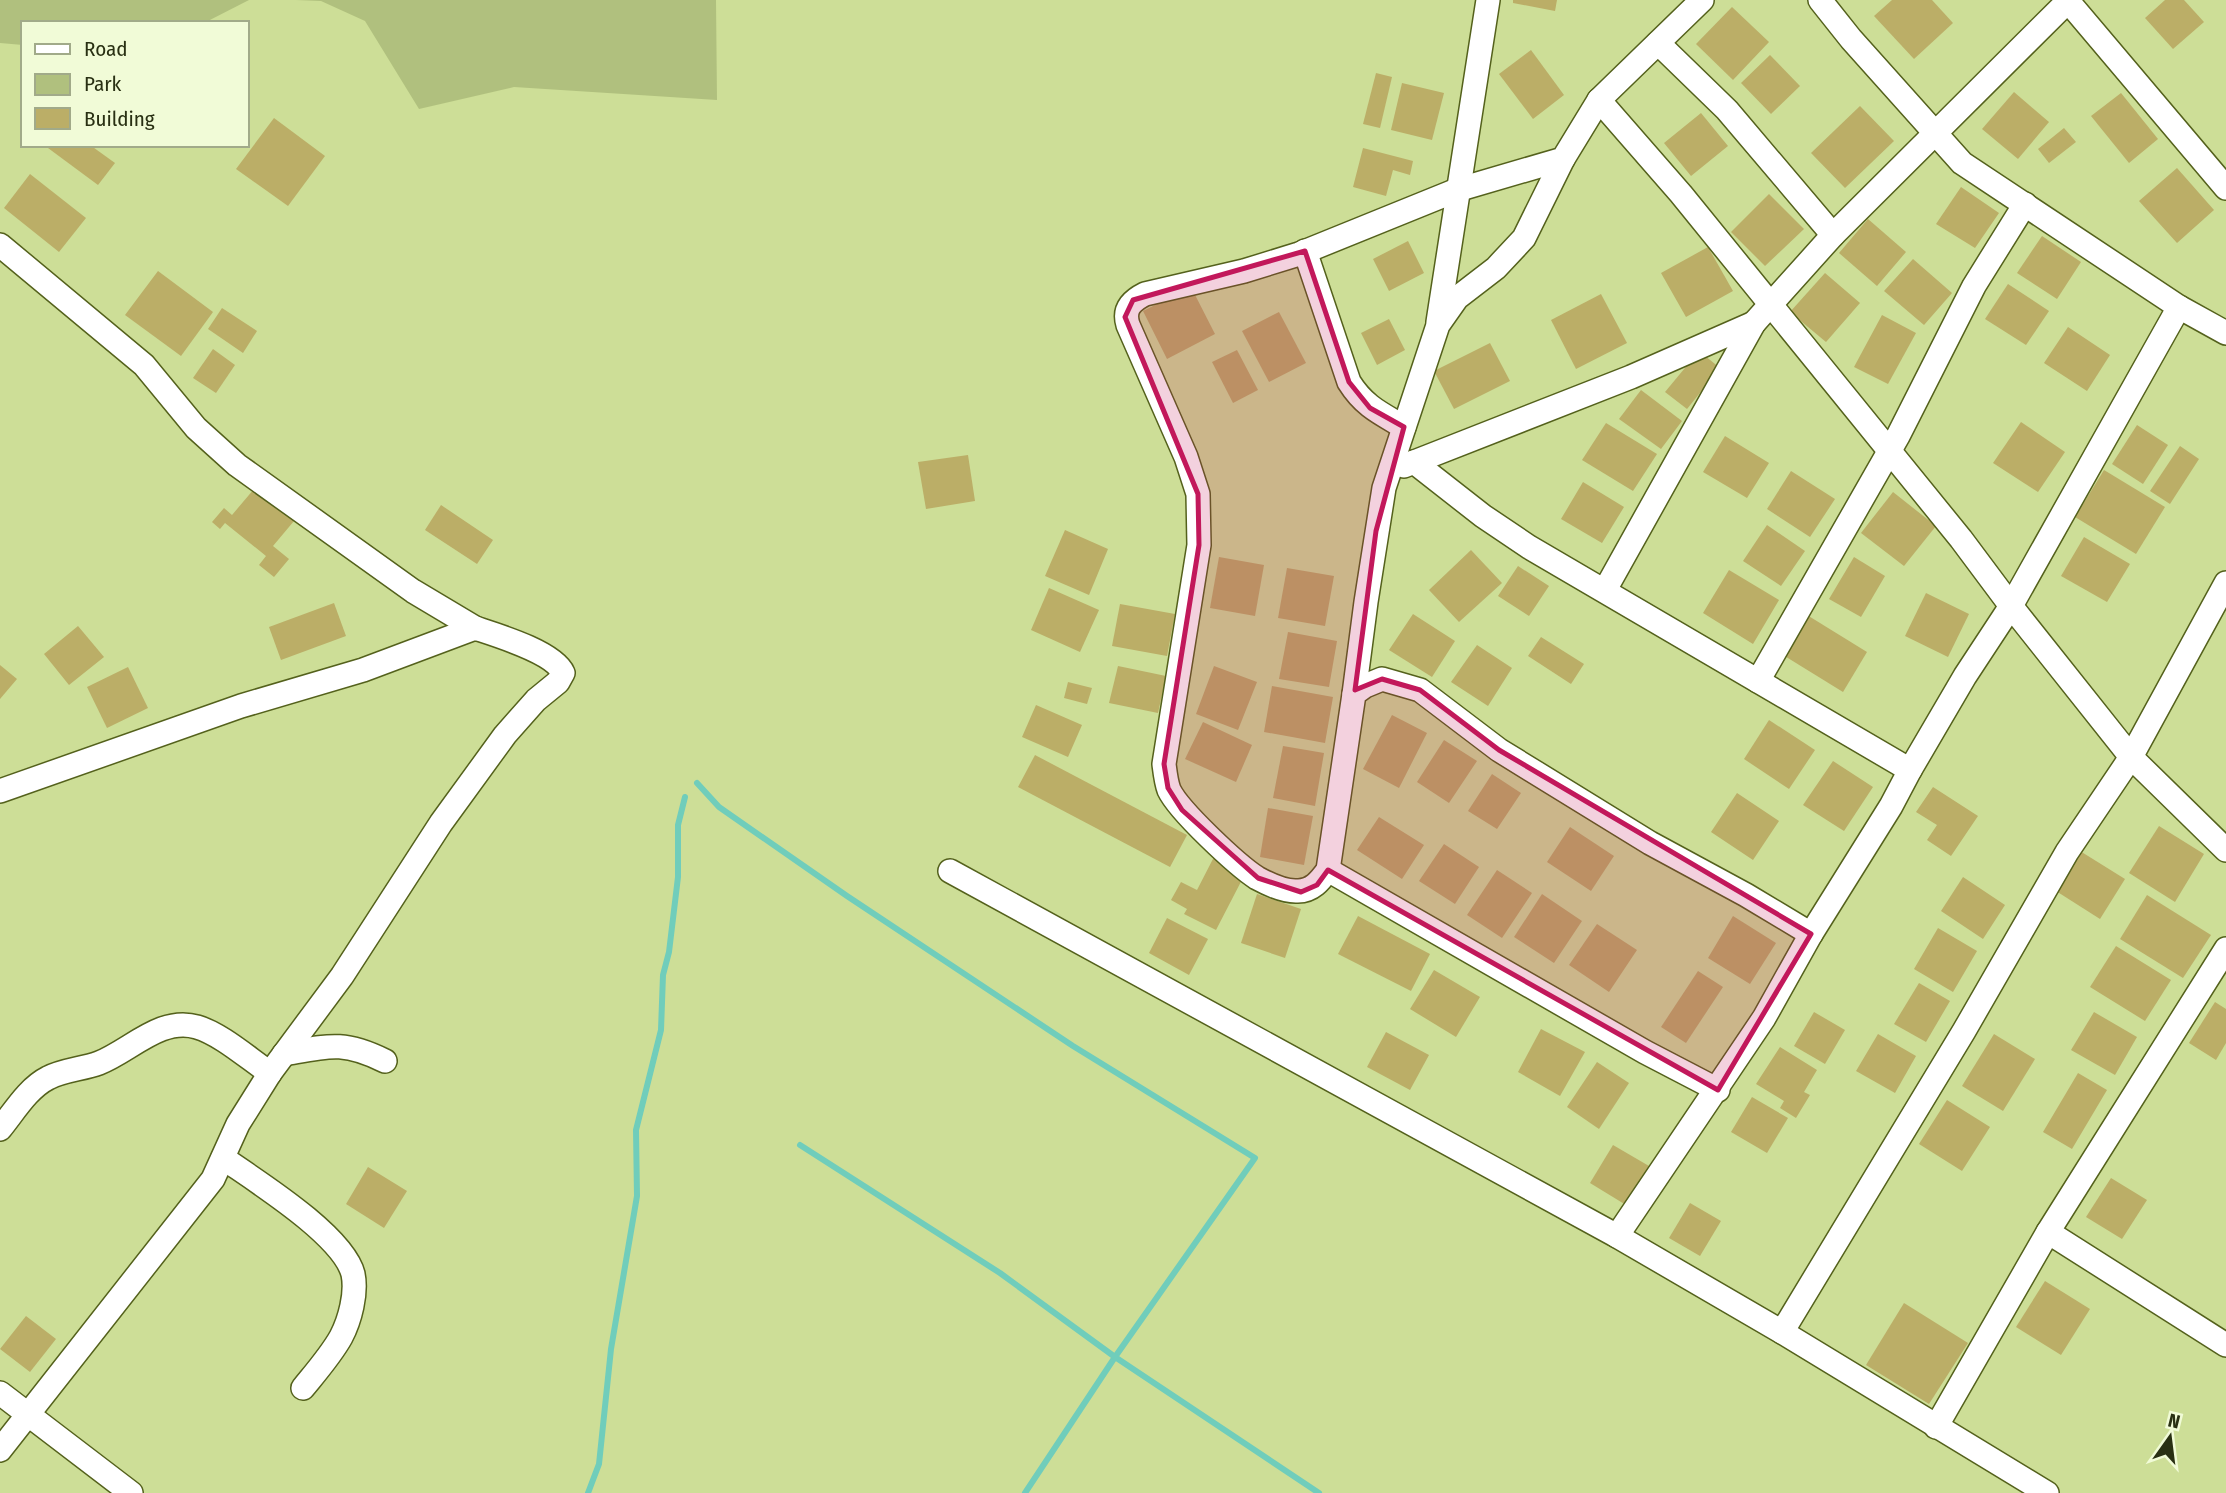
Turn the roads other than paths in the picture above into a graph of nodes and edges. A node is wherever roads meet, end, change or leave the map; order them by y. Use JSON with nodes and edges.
{"nodes":[{"id":1,"x":1488,"y":0,"type":"edge"},
{"id":2,"x":1702,"y":0,"type":"edge"},
{"id":3,"x":1820,"y":0,"type":"edge"},
{"id":4,"x":2068,"y":0,"type":"edge"},
{"id":5,"x":1658,"y":43,"type":"junction"},
{"id":6,"x":1599,"y":100,"type":"junction"},
{"id":7,"x":1936,"y":135,"type":"junction"},
{"id":8,"x":1563,"y":159,"type":"junction"},
{"id":9,"x":2226,"y":188,"type":"edge"},
{"id":10,"x":1457,"y":190,"type":"junction"},
{"id":11,"x":2025,"y":204,"type":"junction"},
{"id":12,"x":1833,"y":235,"type":"junction"},
{"id":13,"x":0,"y":245,"type":"edge"},
{"id":14,"x":1305,"y":251,"type":"junction"},
{"id":15,"x":1771,"y":306,"type":"junction"},
{"id":16,"x":2179,"y":307,"type":"junction"},
{"id":17,"x":1754,"y":323,"type":"junction"},
{"id":18,"x":1438,"y":324,"type":"junction"},
{"id":19,"x":2226,"y":333,"type":"edge"},
{"id":20,"x":1404,"y":427,"type":"junction"},
{"id":21,"x":1889,"y":452,"type":"junction"},
{"id":22,"x":1415,"y":462,"type":"junction"},
{"id":23,"x":1390,"y":472,"type":"junction"},
{"id":24,"x":2226,"y":583,"type":"edge"},
{"id":25,"x":1605,"y":590,"type":"junction"},
{"id":26,"x":2011,"y":606,"type":"junction"},
{"id":27,"x":475,"y":628,"type":"junction"},
{"id":28,"x":1758,"y":681,"type":"junction"},
{"id":29,"x":1354,"y":694,"type":"junction"},
{"id":30,"x":2131,"y":757,"type":"junction"},
{"id":31,"x":1910,"y":770,"type":"junction"},
{"id":32,"x":0,"y":791,"type":"edge"},
{"id":33,"x":2226,"y":850,"type":"edge"},
{"id":34,"x":1328,"y":870,"type":"junction"},
{"id":35,"x":950,"y":871,"type":"dead end"},
{"id":36,"x":1811,"y":934,"type":"junction"},
{"id":37,"x":2226,"y":949,"type":"edge"},
{"id":38,"x":284,"y":1054,"type":"junction"},
{"id":39,"x":385,"y":1061,"type":"dead end"},
{"id":40,"x":270,"y":1073,"type":"junction"},
{"id":41,"x":1718,"y":1090,"type":"junction"},
{"id":42,"x":0,"y":1129,"type":"edge"},
{"id":43,"x":223,"y":1158,"type":"junction"},
{"id":44,"x":2048,"y":1232,"type":"junction"},
{"id":45,"x":1617,"y":1236,"type":"junction"},
{"id":46,"x":1782,"y":1332,"type":"junction"},
{"id":47,"x":2226,"y":1345,"type":"edge"},
{"id":48,"x":303,"y":1388,"type":"dead end"},
{"id":49,"x":0,"y":1393,"type":"edge"},
{"id":50,"x":28,"y":1413,"type":"junction"},
{"id":51,"x":1936,"y":1427,"type":"junction"},
{"id":52,"x":0,"y":1450,"type":"edge"},
{"id":53,"x":131,"y":1493,"type":"edge"},
{"id":54,"x":2047,"y":1493,"type":"edge"}],
"edges":[{"from":1,"to":10,"type":"street"},
{"from":2,"to":5,"type":"street"},
{"from":3,"to":7,"type":"street"},
{"from":4,"to":7,"type":"street"},
{"from":4,"to":9,"type":"street"},
{"from":5,"to":6,"type":"street"},
{"from":5,"to":12,"type":"street"},
{"from":6,"to":8,"type":"street"},
{"from":6,"to":15,"type":"street"},
{"from":7,"to":11,"type":"street"},
{"from":7,"to":12,"type":"street"},
{"from":8,"to":10,"type":"street"},
{"from":8,"to":18,"type":"street"},
{"from":10,"to":14,"type":"street"},
{"from":10,"to":18,"type":"street"},
{"from":11,"to":16,"type":"street"},
{"from":11,"to":21,"type":"street"},
{"from":12,"to":15,"type":"street"},
{"from":13,"to":27,"type":"street"},
{"from":14,"to":20,"type":"street"},
{"from":14,"to":34,"type":"street"},
{"from":15,"to":17,"type":"street"},
{"from":15,"to":21,"type":"street"},
{"from":16,"to":19,"type":"street"},
{"from":16,"to":26,"type":"street"},
{"from":17,"to":22,"type":"street"},
{"from":17,"to":25,"type":"street"},
{"from":18,"to":20,"type":"street"},
{"from":20,"to":23,"type":"street"},
{"from":21,"to":26,"type":"street"},
{"from":21,"to":28,"type":"street"},
{"from":22,"to":23,"type":"street"},
{"from":22,"to":25,"type":"street"},
{"from":23,"to":29,"type":"street"},
{"from":24,"to":30,"type":"street"},
{"from":25,"to":28,"type":"street"},
{"from":26,"to":30,"type":"street"},
{"from":26,"to":31,"type":"street"},
{"from":27,"to":32,"type":"street"},
{"from":27,"to":38,"type":"street"},
{"from":28,"to":31,"type":"street"},
{"from":29,"to":34,"type":"street"},
{"from":29,"to":36,"type":"street"},
{"from":30,"to":33,"type":"street"},
{"from":30,"to":46,"type":"street"},
{"from":31,"to":36,"type":"street"},
{"from":34,"to":41,"type":"street"},
{"from":35,"to":45,"type":"street"},
{"from":36,"to":41,"type":"street"},
{"from":37,"to":44,"type":"street"},
{"from":38,"to":39,"type":"street"},
{"from":38,"to":40,"type":"street"},
{"from":40,"to":42,"type":"street"},
{"from":40,"to":43,"type":"street"},
{"from":41,"to":45,"type":"street"},
{"from":43,"to":48,"type":"street"},
{"from":43,"to":50,"type":"street"},
{"from":44,"to":47,"type":"street"},
{"from":44,"to":51,"type":"street"},
{"from":45,"to":46,"type":"street"},
{"from":46,"to":51,"type":"street"},
{"from":49,"to":50,"type":"street"},
{"from":50,"to":52,"type":"street"},
{"from":50,"to":53,"type":"street"},
{"from":51,"to":54,"type":"street"}]}
